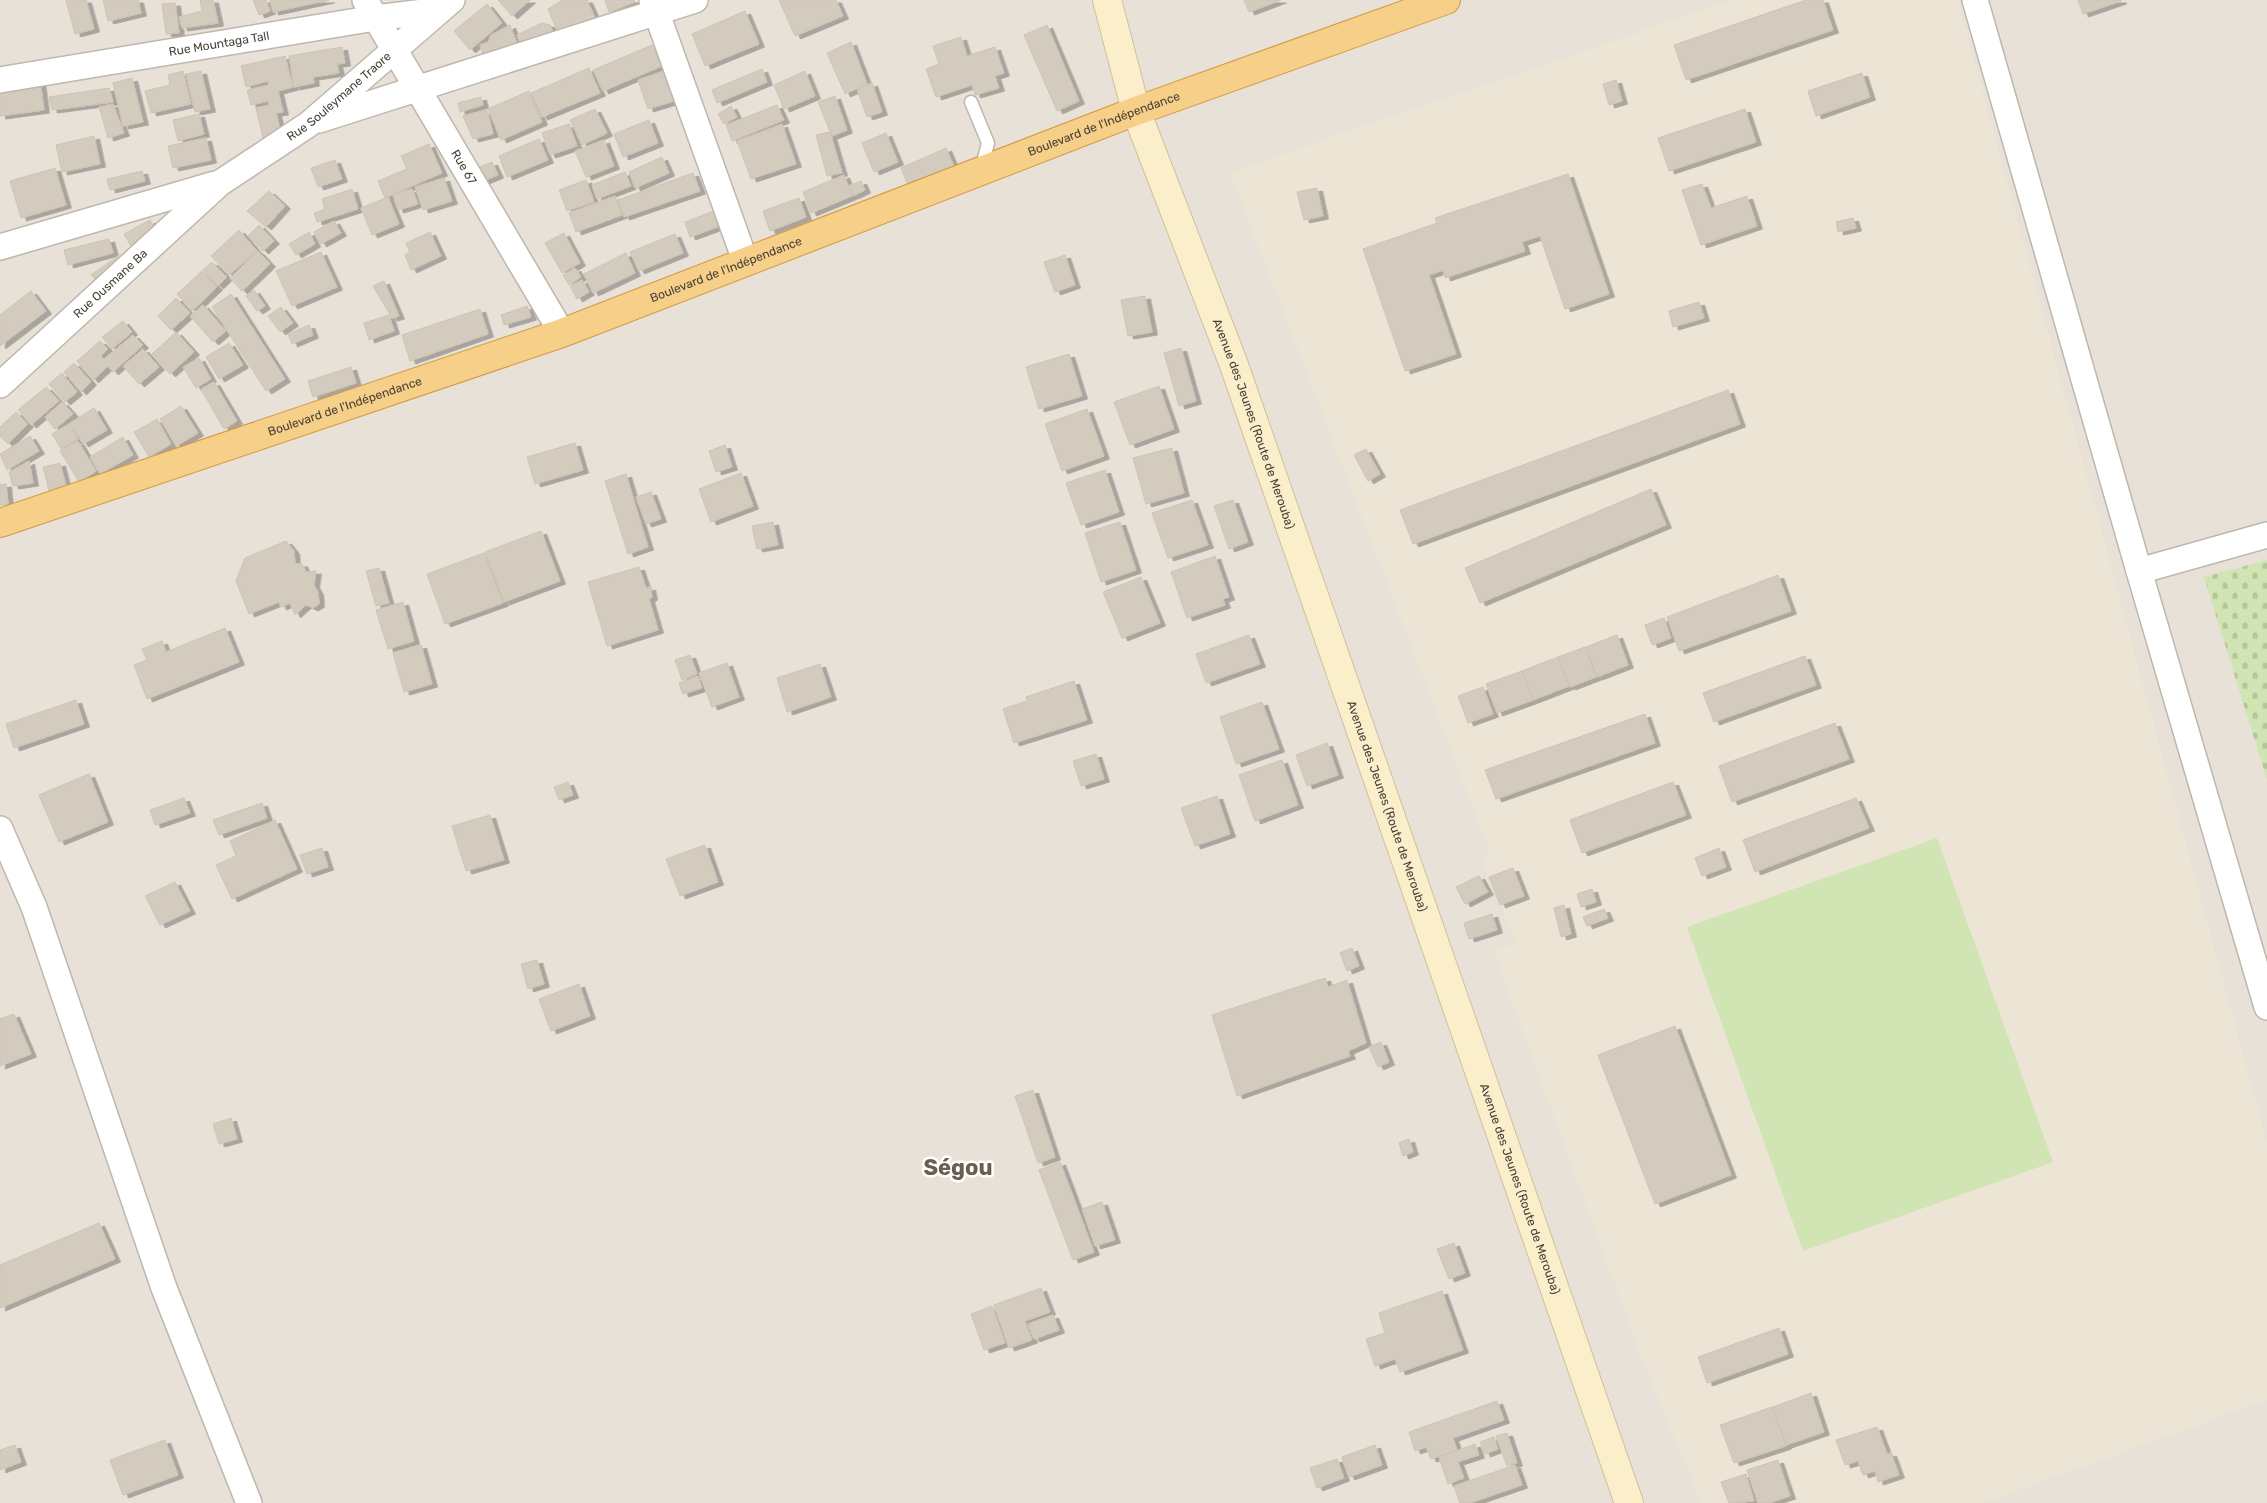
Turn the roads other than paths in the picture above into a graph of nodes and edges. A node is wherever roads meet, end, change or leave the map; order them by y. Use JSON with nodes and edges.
{"nodes":[{"id":1,"x":695,"y":0,"type":"edge"},
{"id":2,"x":1107,"y":0,"type":"edge"},
{"id":3,"x":1446,"y":0,"type":"edge"},
{"id":4,"x":1976,"y":0,"type":"edge"},
{"id":5,"x":446,"y":5,"type":"edge"},
{"id":6,"x":655,"y":6,"type":"edge"},
{"id":7,"x":370,"y":9,"type":"edge"},
{"id":8,"x":394,"y":51,"type":"junction"},
{"id":9,"x":0,"y":80,"type":"edge"},
{"id":10,"x":417,"y":89,"type":"junction"},
{"id":11,"x":971,"y":102,"type":"dead end"},
{"id":12,"x":1136,"y":111,"type":"junction"},
{"id":13,"x":309,"y":124,"type":"junction"},
{"id":14,"x":980,"y":172,"type":"junction"},
{"id":15,"x":220,"y":183,"type":"junction"},
{"id":16,"x":0,"y":247,"type":"edge"},
{"id":17,"x":746,"y":263,"type":"junction"},
{"id":18,"x":562,"y":332,"type":"junction"},
{"id":19,"x":0,"y":385,"type":"edge"},
{"id":20,"x":0,"y":523,"type":"edge"},
{"id":21,"x":2267,"y":535,"type":"edge"},
{"id":22,"x":2139,"y":571,"type":"junction"},
{"id":23,"x":0,"y":829,"type":"edge"},
{"id":24,"x":2267,"y":1007,"type":"edge"},
{"id":25,"x":249,"y":1503,"type":"edge"},
{"id":26,"x":1629,"y":1503,"type":"edge"}],
"edges":[{"from":1,"to":6,"type":"street"},
{"from":2,"to":12,"type":"main road","name":"Avenue des Jeunes (Route de Merouba)"},
{"from":3,"to":12,"type":"highway","name":"Boulevard de l'Indépendance"},
{"from":4,"to":22,"type":"street"},
{"from":5,"to":7,"type":"street","name":"Rue Mountaga Tall"},
{"from":5,"to":8,"type":"street","name":"Rue Souleymane Traore"},
{"from":6,"to":10,"type":"street"},
{"from":6,"to":17,"type":"street"},
{"from":7,"to":8,"type":"street","name":"Rue 67"},
{"from":7,"to":9,"type":"street","name":"Rue Mountaga Tall"},
{"from":8,"to":10,"type":"street","name":"Rue 67"},
{"from":8,"to":13,"type":"street","name":"Rue Souleymane Traore"},
{"from":10,"to":13,"type":"street"},
{"from":10,"to":18,"type":"street","name":"Rue 67"},
{"from":11,"to":14,"type":"lane"},
{"from":12,"to":14,"type":"highway","name":"Boulevard de l'Indépendance"},
{"from":12,"to":26,"type":"main road","name":"Avenue des Jeunes (Route de Merouba)"},
{"from":13,"to":15,"type":"street","name":"Rue Souleymane Traore"},
{"from":14,"to":17,"type":"highway","name":"Boulevard de l'Indépendance"},
{"from":15,"to":16,"type":"street"},
{"from":15,"to":19,"type":"street","name":"Rue Ousmane Ba"},
{"from":17,"to":18,"type":"highway","name":"Boulevard de l'Indépendance"},
{"from":18,"to":20,"type":"highway","name":"Boulevard de l'Indépendance"},
{"from":21,"to":22,"type":"street"},
{"from":22,"to":24,"type":"street"},
{"from":23,"to":25,"type":"street"}]}
